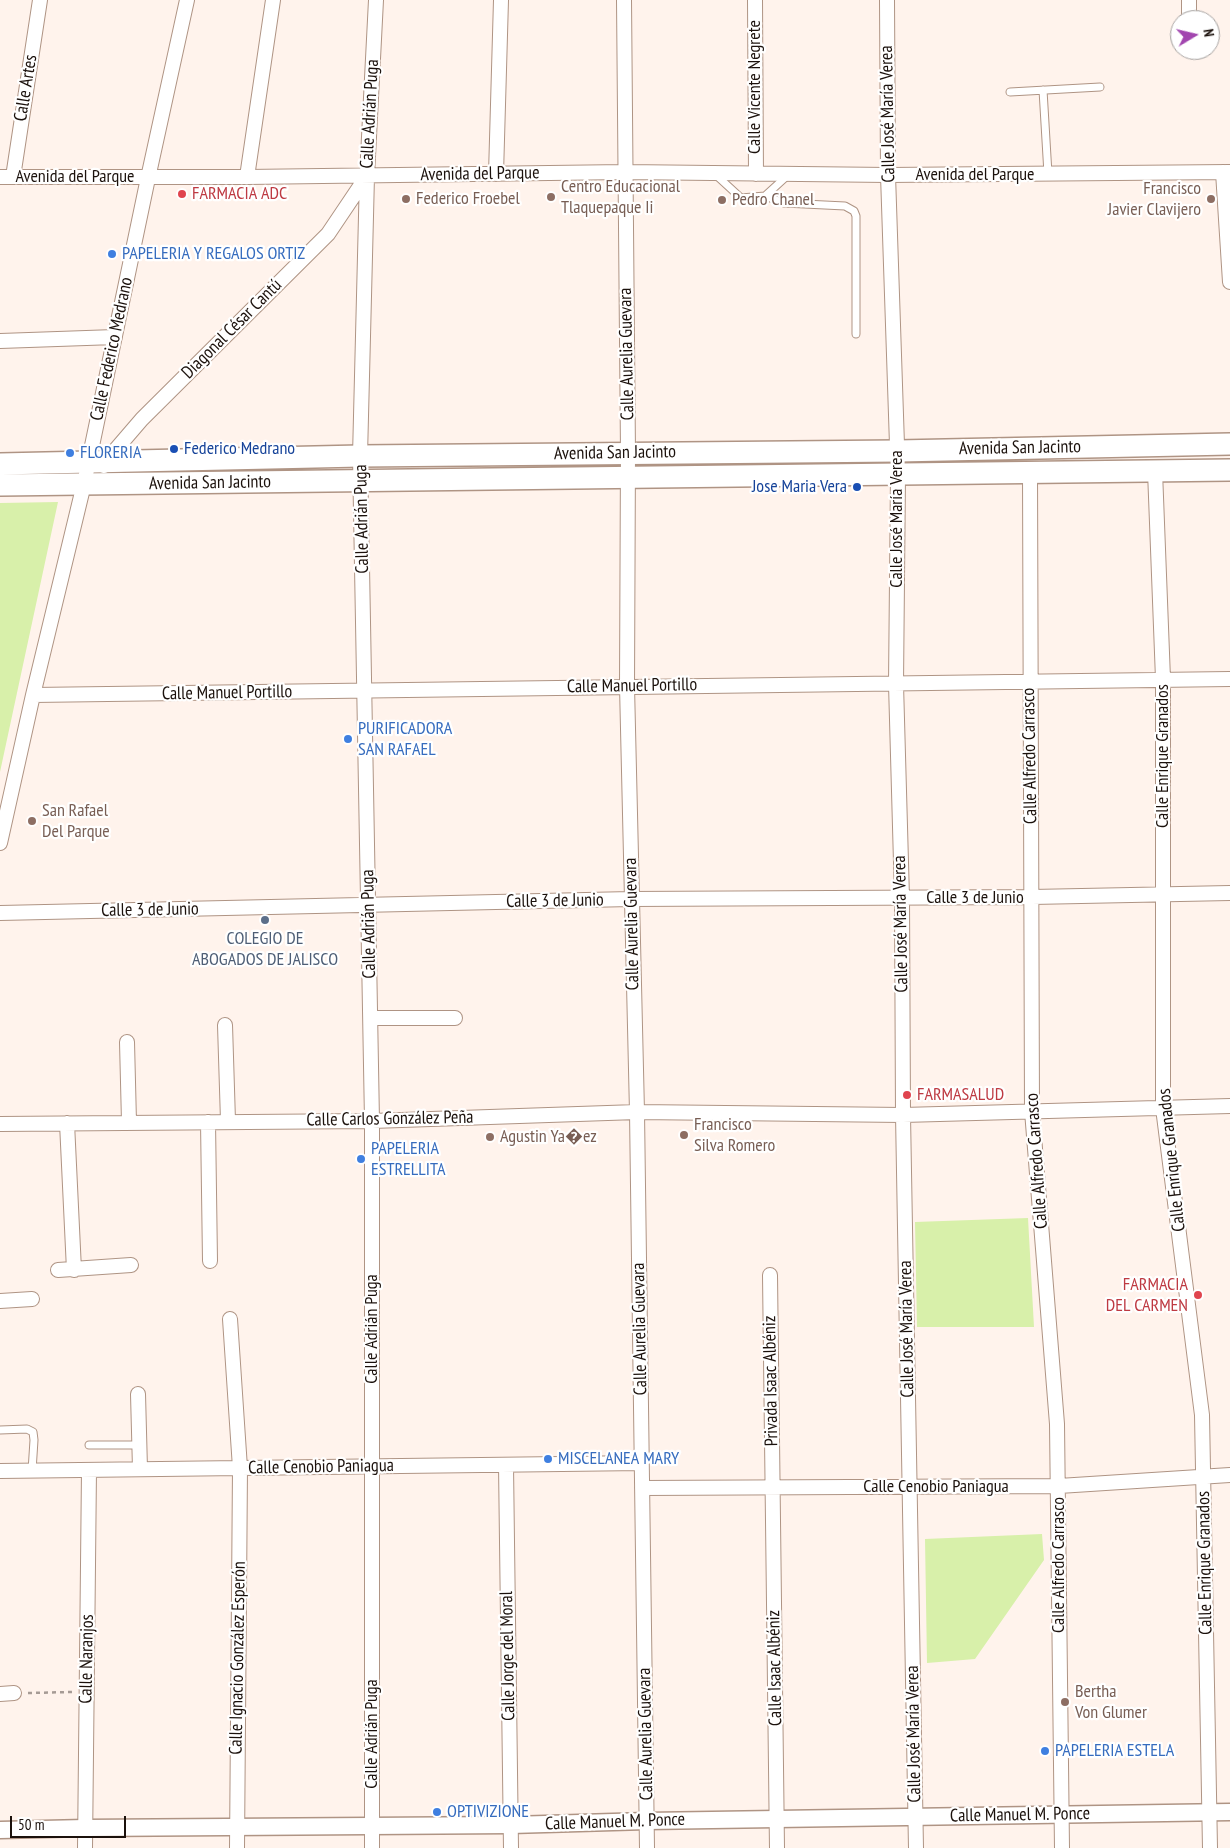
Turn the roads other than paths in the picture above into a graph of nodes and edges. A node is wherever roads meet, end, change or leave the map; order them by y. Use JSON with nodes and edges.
{"nodes":[{"id":1,"x":40,"y":0,"type":"edge"},
{"id":2,"x":187,"y":0,"type":"edge"},
{"id":3,"x":273,"y":0,"type":"edge"},
{"id":4,"x":376,"y":0,"type":"edge"},
{"id":5,"x":501,"y":0,"type":"edge"},
{"id":6,"x":624,"y":0,"type":"edge"},
{"id":7,"x":755,"y":0,"type":"edge"},
{"id":8,"x":887,"y":0,"type":"edge"},
{"id":9,"x":1100,"y":87,"type":"dead end"},
{"id":10,"x":1043,"y":90,"type":"junction"},
{"id":11,"x":1010,"y":92,"type":"dead end"},
{"id":12,"x":625,"y":172,"type":"junction"},
{"id":13,"x":1226,"y":172,"type":"edge"},
{"id":14,"x":714,"y":173,"type":"junction"},
{"id":15,"x":496,"y":174,"type":"junction"},
{"id":16,"x":756,"y":174,"type":"junction"},
{"id":17,"x":790,"y":174,"type":"junction"},
{"id":18,"x":1048,"y":174,"type":"junction"},
{"id":19,"x":888,"y":175,"type":"junction"},
{"id":20,"x":367,"y":176,"type":"junction"},
{"id":21,"x":6,"y":177,"type":"edge"},
{"id":22,"x":247,"y":177,"type":"junction"},
{"id":23,"x":148,"y":178,"type":"junction"},
{"id":24,"x":765,"y":196,"type":"junction"},
{"id":25,"x":1230,"y":282,"type":"edge"},
{"id":26,"x":856,"y":334,"type":"dead end"},
{"id":27,"x":115,"y":337,"type":"junction"},
{"id":28,"x":0,"y":341,"type":"edge"},
{"id":29,"x":1230,"y":444,"type":"edge"},
{"id":30,"x":898,"y":451,"type":"junction"},
{"id":31,"x":628,"y":452,"type":"junction"},
{"id":32,"x":360,"y":456,"type":"junction"},
{"id":33,"x":97,"y":462,"type":"junction"},
{"id":34,"x":0,"y":464,"type":"edge"},
{"id":35,"x":1230,"y":470,"type":"edge"},
{"id":36,"x":1154,"y":471,"type":"junction"},
{"id":37,"x":1030,"y":473,"type":"junction"},
{"id":38,"x":898,"y":475,"type":"junction"},
{"id":39,"x":627,"y":478,"type":"junction"},
{"id":40,"x":361,"y":482,"type":"junction"},
{"id":41,"x":93,"y":484,"type":"junction"},
{"id":42,"x":0,"y":485,"type":"edge"},
{"id":43,"x":1163,"y":679,"type":"junction"},
{"id":44,"x":1230,"y":679,"type":"edge"},
{"id":45,"x":1030,"y":681,"type":"junction"},
{"id":46,"x":896,"y":684,"type":"junction"},
{"id":47,"x":627,"y":686,"type":"junction"},
{"id":48,"x":365,"y":691,"type":"junction"},
{"id":49,"x":33,"y":695,"type":"junction"},
{"id":50,"x":0,"y":843,"type":"edge"},
{"id":51,"x":1230,"y":893,"type":"edge"},
{"id":52,"x":1163,"y":895,"type":"junction"},
{"id":53,"x":1032,"y":897,"type":"junction"},
{"id":54,"x":902,"y":898,"type":"junction"},
{"id":55,"x":631,"y":899,"type":"junction"},
{"id":56,"x":368,"y":905,"type":"junction"},
{"id":57,"x":0,"y":913,"type":"edge"},
{"id":58,"x":370,"y":1018,"type":"junction"},
{"id":59,"x":455,"y":1018,"type":"dead end"},
{"id":60,"x":225,"y":1025,"type":"dead end"},
{"id":61,"x":126,"y":1042,"type":"dead end"},
{"id":62,"x":1230,"y":1106,"type":"edge"},
{"id":63,"x":1164,"y":1108,"type":"junction"},
{"id":64,"x":1032,"y":1111,"type":"junction"},
{"id":65,"x":637,"y":1112,"type":"junction"},
{"id":66,"x":903,"y":1115,"type":"junction"},
{"id":67,"x":228,"y":1121,"type":"junction"},
{"id":68,"x":372,"y":1121,"type":"junction"},
{"id":69,"x":129,"y":1122,"type":"junction"},
{"id":70,"x":208,"y":1122,"type":"junction"},
{"id":71,"x":67,"y":1123,"type":"junction"},
{"id":72,"x":0,"y":1124,"type":"edge"},
{"id":73,"x":210,"y":1261,"type":"dead end"},
{"id":74,"x":131,"y":1265,"type":"dead end"},
{"id":75,"x":58,"y":1270,"type":"dead end"},
{"id":76,"x":74,"y":1270,"type":"junction"},
{"id":77,"x":770,"y":1274,"type":"dead end"},
{"id":78,"x":32,"y":1299,"type":"dead end"},
{"id":79,"x":0,"y":1301,"type":"edge"},
{"id":80,"x":230,"y":1319,"type":"dead end"},
{"id":81,"x":138,"y":1394,"type":"dead end"},
{"id":82,"x":0,"y":1430,"type":"edge"},
{"id":83,"x":89,"y":1445,"type":"dead end"},
{"id":84,"x":140,"y":1445,"type":"junction"},
{"id":85,"x":642,"y":1463,"type":"junction"},
{"id":86,"x":506,"y":1465,"type":"junction"},
{"id":87,"x":372,"y":1467,"type":"junction"},
{"id":88,"x":240,"y":1468,"type":"junction"},
{"id":89,"x":140,"y":1469,"type":"junction"},
{"id":90,"x":89,"y":1470,"type":"junction"},
{"id":91,"x":0,"y":1471,"type":"edge"},
{"id":92,"x":32,"y":1471,"type":"junction"},
{"id":93,"x":1230,"y":1475,"type":"edge"},
{"id":94,"x":1204,"y":1476,"type":"junction"},
{"id":95,"x":1059,"y":1486,"type":"junction"},
{"id":96,"x":910,"y":1487,"type":"junction"},
{"id":97,"x":642,"y":1488,"type":"junction"},
{"id":98,"x":772,"y":1488,"type":"junction"},
{"id":99,"x":1209,"y":1812,"type":"junction"},
{"id":100,"x":1230,"y":1812,"type":"edge"},
{"id":101,"x":1061,"y":1814,"type":"junction"},
{"id":102,"x":915,"y":1816,"type":"junction"},
{"id":103,"x":777,"y":1819,"type":"junction"},
{"id":104,"x":647,"y":1820,"type":"junction"},
{"id":105,"x":511,"y":1825,"type":"junction"},
{"id":106,"x":372,"y":1826,"type":"junction"},
{"id":107,"x":237,"y":1827,"type":"junction"},
{"id":108,"x":85,"y":1828,"type":"junction"},
{"id":109,"x":0,"y":1830,"type":"edge"},
{"id":110,"x":85,"y":1848,"type":"edge"},
{"id":111,"x":236,"y":1848,"type":"edge"},
{"id":112,"x":372,"y":1848,"type":"edge"},
{"id":113,"x":511,"y":1848,"type":"edge"},
{"id":114,"x":648,"y":1848,"type":"edge"},
{"id":115,"x":777,"y":1848,"type":"edge"},
{"id":116,"x":916,"y":1848,"type":"edge"},
{"id":117,"x":1062,"y":1848,"type":"edge"},
{"id":118,"x":1210,"y":1848,"type":"edge"}],
"edges":[{"from":1,"to":21,"type":"street","name":"Calle Artes"},
{"from":2,"to":23,"type":"street","name":"Calle Federico Medrano"},
{"from":3,"to":22,"type":"street"},
{"from":4,"to":20,"type":"street","name":"Calle Adrián Puga"},
{"from":5,"to":15,"type":"street"},
{"from":6,"to":12,"type":"street","name":"Calle Aurelia Guevara"},
{"from":7,"to":16,"type":"street","name":"Calle Vicente Negrete"},
{"from":8,"to":19,"type":"street","name":"Calle José María Verea"},
{"from":9,"to":10,"type":"lane"},
{"from":10,"to":11,"type":"lane"},
{"from":10,"to":18,"type":"lane"},
{"from":12,"to":14,"type":"street","name":"Avenida del Parque"},
{"from":12,"to":15,"type":"street","name":"Avenida del Parque"},
{"from":12,"to":31,"type":"street","name":"Calle Aurelia Guevara"},
{"from":13,"to":18,"type":"street","name":"Avenida del Parque"},
{"from":13,"to":25,"type":"street"},
{"from":14,"to":16,"type":"street","name":"Avenida del Parque"},
{"from":14,"to":24,"type":"lane"},
{"from":15,"to":20,"type":"street","name":"Avenida del Parque"},
{"from":16,"to":17,"type":"street","name":"Avenida del Parque"},
{"from":17,"to":19,"type":"street","name":"Avenida del Parque"},
{"from":17,"to":24,"type":"lane"},
{"from":18,"to":19,"type":"street","name":"Avenida del Parque"},
{"from":19,"to":30,"type":"street","name":"Calle José María Verea"},
{"from":20,"to":22,"type":"street","name":"Avenida del Parque"},
{"from":20,"to":32,"type":"street","name":"Calle Adrián Puga"},
{"from":20,"to":33,"type":"street","name":"Diagonal César Cantú"},
{"from":21,"to":23,"type":"street","name":"Avenida del Parque"},
{"from":22,"to":23,"type":"street","name":"Avenida del Parque"},
{"from":23,"to":27,"type":"street","name":"Calle Federico Medrano"},
{"from":24,"to":26,"type":"lane"},
{"from":27,"to":28,"type":"street"},
{"from":27,"to":33,"type":"street","name":"Calle Federico Medrano"},
{"from":29,"to":30,"type":"main road","name":"Avenida San Jacinto"},
{"from":30,"to":31,"type":"main road","name":"Avenida San Jacinto"},
{"from":30,"to":38,"type":"street","name":"Calle José María Verea"},
{"from":31,"to":32,"type":"main road","name":"Avenida San Jacinto"},
{"from":31,"to":39,"type":"street","name":"Calle Aurelia Guevara"},
{"from":32,"to":33,"type":"main road","name":"Avenida San Jacinto"},
{"from":32,"to":40,"type":"street","name":"Calle Adrián Puga"},
{"from":33,"to":34,"type":"main road","name":"Avenida San Jacinto"},
{"from":33,"to":41,"type":"street","name":"Calle Federico Medrano"},
{"from":35,"to":36,"type":"main road","name":"Avenida San Jacinto"},
{"from":36,"to":37,"type":"main road","name":"Avenida San Jacinto"},
{"from":36,"to":43,"type":"street","name":"Calle Enrique Granados"},
{"from":37,"to":38,"type":"main road","name":"Avenida San Jacinto"},
{"from":37,"to":45,"type":"street","name":"Calle Alfredo Carrasco"},
{"from":38,"to":39,"type":"main road","name":"Avenida San Jacinto"},
{"from":38,"to":46,"type":"street","name":"Calle José María Verea"},
{"from":39,"to":40,"type":"main road","name":"Avenida San Jacinto"},
{"from":39,"to":47,"type":"street","name":"Calle Aurelia Guevara"},
{"from":40,"to":41,"type":"main road","name":"Avenida San Jacinto"},
{"from":40,"to":48,"type":"street","name":"Calle Adrián Puga"},
{"from":41,"to":42,"type":"main road","name":"Avenida San Jacinto"},
{"from":41,"to":49,"type":"street","name":"Calle Federico Medrano"},
{"from":43,"to":44,"type":"street","name":"Calle Manuel Portillo"},
{"from":43,"to":45,"type":"street","name":"Calle Manuel Portillo"},
{"from":43,"to":52,"type":"street","name":"Calle Enrique Granados"},
{"from":45,"to":46,"type":"street","name":"Calle Manuel Portillo"},
{"from":45,"to":53,"type":"street","name":"Calle Alfredo Carrasco"},
{"from":46,"to":47,"type":"street","name":"Calle Manuel Portillo"},
{"from":46,"to":54,"type":"street","name":"Calle José María Verea"},
{"from":47,"to":48,"type":"street","name":"Calle Manuel Portillo"},
{"from":47,"to":55,"type":"street","name":"Calle Aurelia Guevara"},
{"from":48,"to":49,"type":"street","name":"Calle Manuel Portillo"},
{"from":48,"to":56,"type":"street","name":"Calle Adrián Puga"},
{"from":49,"to":50,"type":"street","name":"Calle Federico Medrano"},
{"from":51,"to":52,"type":"street","name":"Calle 3 de Junio"},
{"from":52,"to":53,"type":"street","name":"Calle 3 de Junio"},
{"from":52,"to":63,"type":"street","name":"Calle Enrique Granados"},
{"from":53,"to":54,"type":"street","name":"Calle 3 de Junio"},
{"from":53,"to":64,"type":"street","name":"Calle Alfredo Carrasco"},
{"from":54,"to":55,"type":"street","name":"Calle 3 de Junio"},
{"from":54,"to":66,"type":"street","name":"Calle José María Verea"},
{"from":55,"to":56,"type":"street","name":"Calle 3 de Junio"},
{"from":55,"to":65,"type":"street","name":"Calle Aurelia Guevara"},
{"from":56,"to":57,"type":"street","name":"Calle 3 de Junio"},
{"from":56,"to":58,"type":"street","name":"Calle Adrián Puga"},
{"from":58,"to":59,"type":"street"},
{"from":58,"to":68,"type":"street","name":"Calle Adrián Puga"},
{"from":60,"to":67,"type":"street"},
{"from":61,"to":69,"type":"street"},
{"from":62,"to":63,"type":"street","name":"Calle Carlos González Peña"},
{"from":63,"to":64,"type":"street","name":"Calle Carlos González Peña"},
{"from":63,"to":94,"type":"street","name":"Calle Enrique Granados"},
{"from":64,"to":66,"type":"street","name":"Calle Carlos González Peña"},
{"from":64,"to":95,"type":"street","name":"Calle Alfredo Carrasco"},
{"from":65,"to":66,"type":"street","name":"Calle Carlos González Peña"},
{"from":65,"to":68,"type":"street","name":"Calle Carlos González Peña"},
{"from":65,"to":85,"type":"street","name":"Calle Aurelia Guevara"},
{"from":66,"to":96,"type":"street","name":"Calle José María Verea"},
{"from":67,"to":68,"type":"street","name":"Calle Carlos González Peña"},
{"from":67,"to":70,"type":"street","name":"Calle Carlos González Peña"},
{"from":68,"to":87,"type":"street","name":"Calle Adrián Puga"},
{"from":69,"to":70,"type":"street","name":"Calle Carlos González Peña"},
{"from":69,"to":71,"type":"street","name":"Calle Carlos González Peña"},
{"from":70,"to":73,"type":"street"},
{"from":71,"to":72,"type":"street","name":"Calle Carlos González Peña"},
{"from":71,"to":76,"type":"street"},
{"from":74,"to":76,"type":"street"},
{"from":75,"to":76,"type":"street"},
{"from":77,"to":98,"type":"street","name":"Privada Isaac Albéniz"},
{"from":78,"to":79,"type":"street"},
{"from":80,"to":88,"type":"street","name":"Calle Ignacio González Esperón"},
{"from":81,"to":84,"type":"street"},
{"from":82,"to":92,"type":"lane"},
{"from":83,"to":84,"type":"lane"},
{"from":84,"to":89,"type":"street"},
{"from":85,"to":86,"type":"street","name":"Calle Cenobio Paniagua"},
{"from":85,"to":97,"type":"street","name":"Calle Aurelia Guevara"},
{"from":86,"to":87,"type":"street","name":"Calle Cenobio Paniagua"},
{"from":86,"to":105,"type":"street","name":"Calle Jorge del Moral"},
{"from":87,"to":88,"type":"street","name":"Calle Cenobio Paniagua"},
{"from":87,"to":106,"type":"street","name":"Calle Adrián Puga"},
{"from":88,"to":89,"type":"street","name":"Calle Cenobio Paniagua"},
{"from":88,"to":107,"type":"street","name":"Calle Ignacio González Esperón"},
{"from":89,"to":90,"type":"street","name":"Calle Cenobio Paniagua"},
{"from":90,"to":92,"type":"street","name":"Calle Cenobio Paniagua"},
{"from":90,"to":108,"type":"street","name":"Calle Naranjos"},
{"from":91,"to":92,"type":"street","name":"Calle Cenobio Paniagua"},
{"from":93,"to":94,"type":"street","name":"Calle Cenobio Paniagua"},
{"from":94,"to":95,"type":"street","name":"Calle Cenobio Paniagua"},
{"from":94,"to":99,"type":"street","name":"Calle Enrique Granados"},
{"from":95,"to":96,"type":"street","name":"Calle Cenobio Paniagua"},
{"from":95,"to":101,"type":"street","name":"Calle Alfredo Carrasco"},
{"from":96,"to":98,"type":"street","name":"Calle Cenobio Paniagua"},
{"from":96,"to":102,"type":"street","name":"Calle José María Verea"},
{"from":97,"to":98,"type":"street","name":"Calle Cenobio Paniagua"},
{"from":97,"to":104,"type":"street","name":"Calle Aurelia Guevara"},
{"from":98,"to":103,"type":"street","name":"Calle Isaac Albéniz"},
{"from":99,"to":100,"type":"street","name":"Calle Manuel M. Ponce"},
{"from":99,"to":101,"type":"street","name":"Calle Manuel M. Ponce"},
{"from":99,"to":118,"type":"street","name":"Calle Enrique Granados"},
{"from":101,"to":102,"type":"street","name":"Calle Manuel M. Ponce"},
{"from":101,"to":117,"type":"street","name":"Calle Alfredo Carrasco"},
{"from":102,"to":103,"type":"street","name":"Calle Manuel M. Ponce"},
{"from":102,"to":116,"type":"street","name":"Calle José María Verea"},
{"from":103,"to":104,"type":"street","name":"Calle Manuel M. Ponce"},
{"from":103,"to":115,"type":"street","name":"Calle Isaac Albéniz"},
{"from":104,"to":105,"type":"street","name":"Calle Manuel M. Ponce"},
{"from":104,"to":114,"type":"street","name":"Calle Aurelia Guevara"},
{"from":105,"to":106,"type":"street","name":"Calle Manuel M. Ponce"},
{"from":105,"to":113,"type":"street","name":"Calle Jorge del Moral"},
{"from":106,"to":107,"type":"street","name":"Calle Manuel M. Ponce"},
{"from":106,"to":112,"type":"street","name":"Calle Adrián Puga"},
{"from":107,"to":108,"type":"street","name":"Calle Manuel M. Ponce"},
{"from":107,"to":111,"type":"street","name":"Calle Ignacio González Esperón"},
{"from":108,"to":109,"type":"street","name":"Calle Manuel M. Ponce"},
{"from":108,"to":110,"type":"street","name":"Calle Naranjos"}]}
